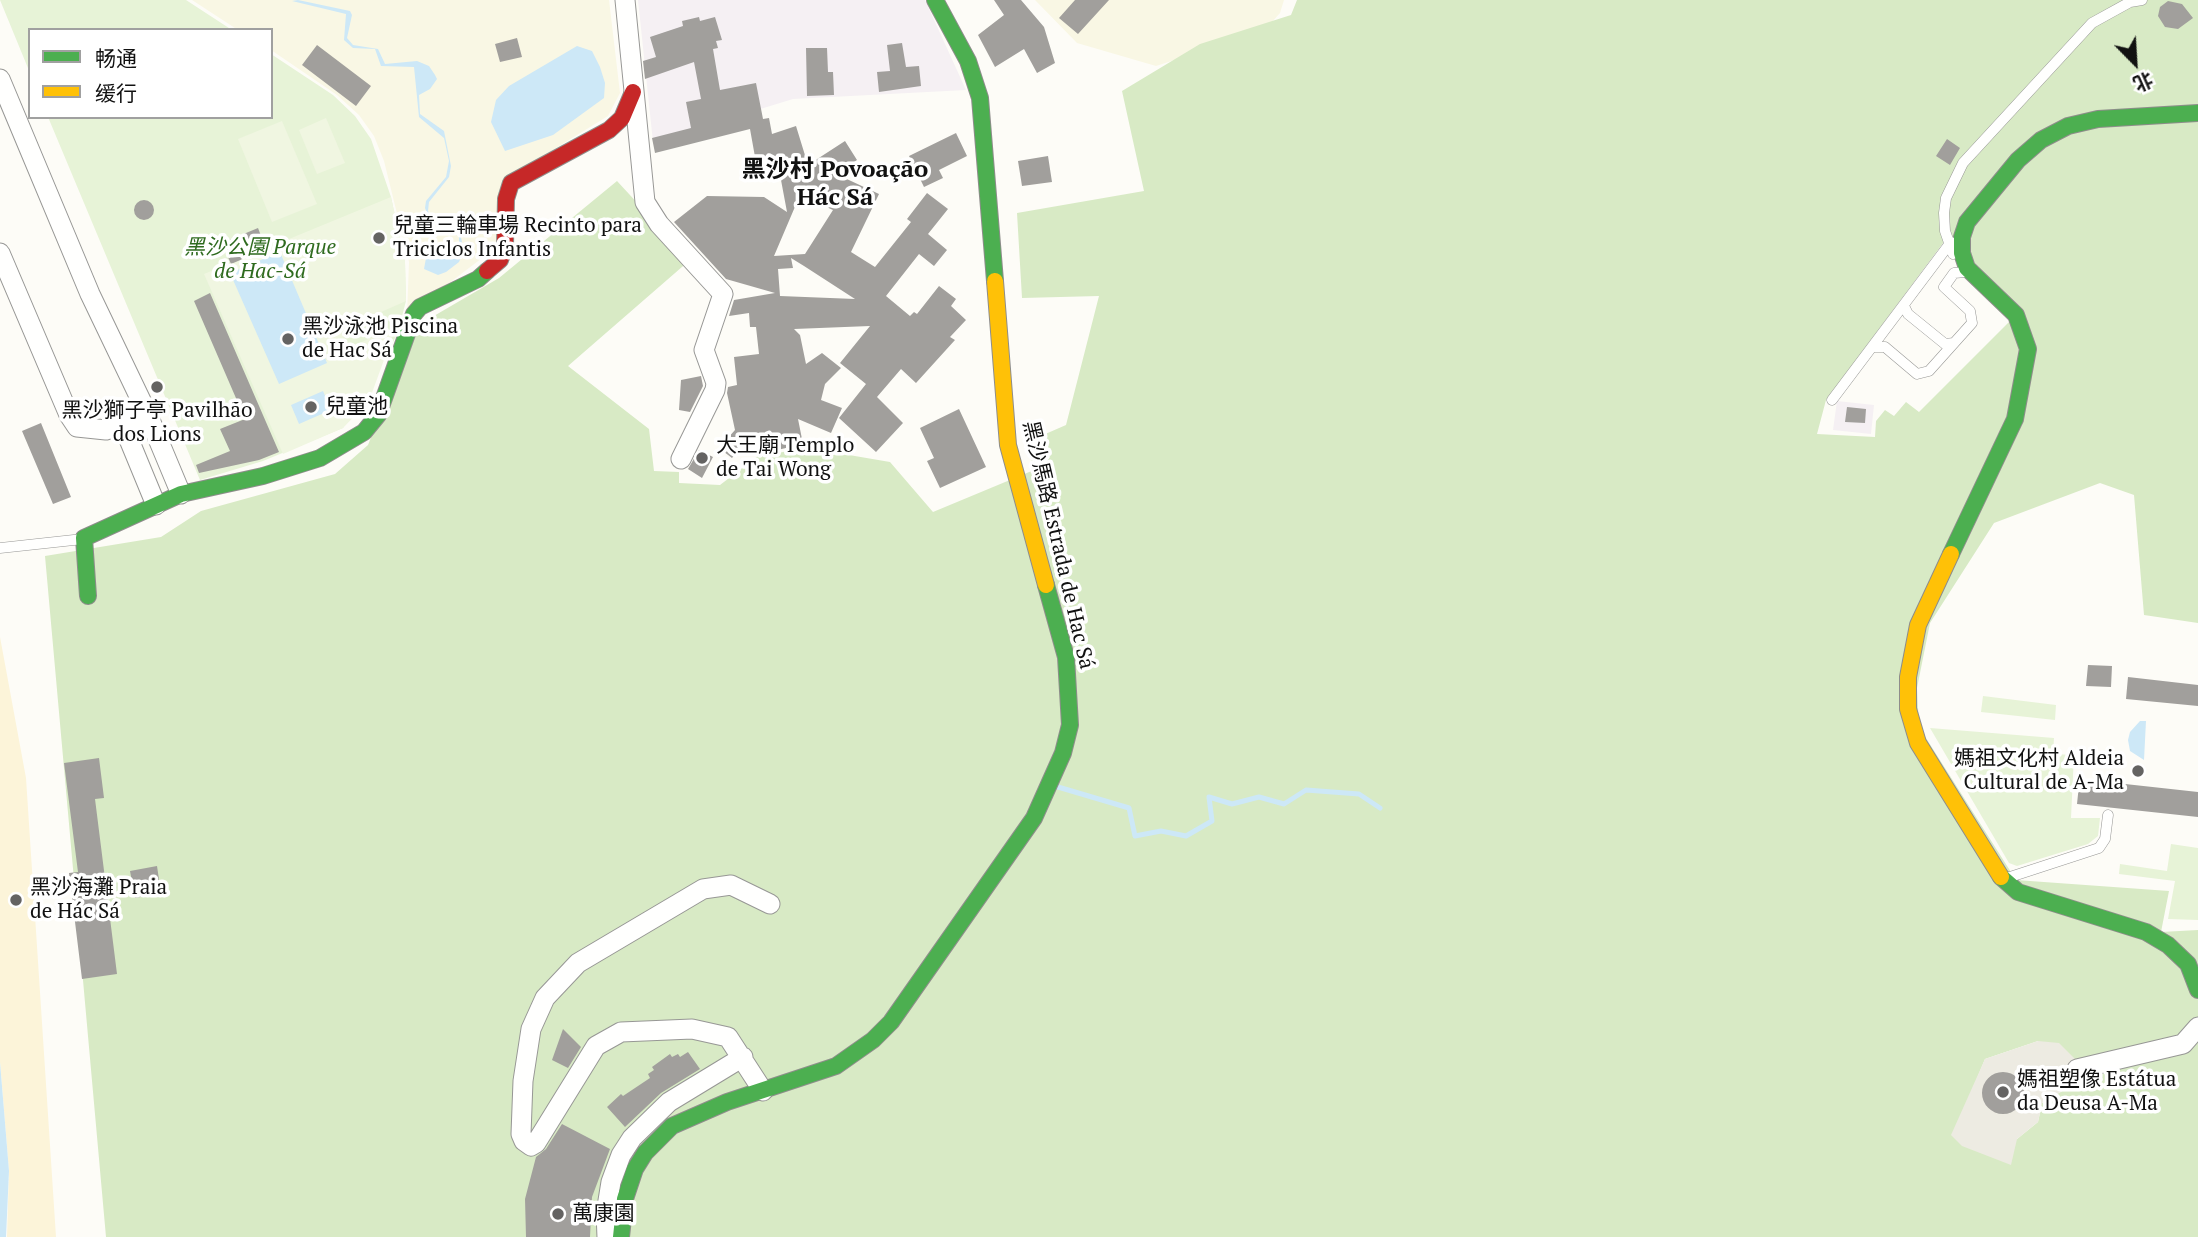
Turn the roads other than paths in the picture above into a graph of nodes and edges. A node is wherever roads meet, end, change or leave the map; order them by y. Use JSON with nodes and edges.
{"nodes":[{"id":1,"x":625,"y":0,"type":"edge"},
{"id":2,"x":935,"y":0,"type":"edge"},
{"id":3,"x":2142,"y":0,"type":"edge"},
{"id":4,"x":0,"y":79,"type":"edge"},
{"id":5,"x":633,"y":92,"type":"junction"},
{"id":6,"x":2198,"y":113,"type":"edge"},
{"id":7,"x":1967,"y":222,"type":"junction"},
{"id":8,"x":1948,"y":245,"type":"junction"},
{"id":9,"x":0,"y":253,"type":"edge"},
{"id":10,"x":1974,"y":277,"type":"junction"},
{"id":11,"x":1904,"y":306,"type":"junction"},
{"id":12,"x":1881,"y":337,"type":"junction"},
{"id":13,"x":1954,"y":343,"type":"junction"},
{"id":14,"x":1874,"y":347,"type":"junction"},
{"id":15,"x":1888,"y":350,"type":"junction"},
{"id":16,"x":1832,"y":400,"type":"dead end"},
{"id":17,"x":148,"y":415,"type":"junction"},
{"id":18,"x":123,"y":425,"type":"junction"},
{"id":19,"x":681,"y":459,"type":"dead end"},
{"id":20,"x":181,"y":494,"type":"junction"},
{"id":21,"x":156,"y":505,"type":"junction"},
{"id":22,"x":83,"y":538,"type":"junction"},
{"id":23,"x":0,"y":548,"type":"edge"},
{"id":24,"x":88,"y":596,"type":"dead end"},
{"id":25,"x":2108,"y":815,"type":"dead end"},
{"id":26,"x":2002,"y":879,"type":"junction"},
{"id":27,"x":770,"y":904,"type":"dead end"},
{"id":28,"x":2198,"y":990,"type":"edge"},
{"id":29,"x":2198,"y":1027,"type":"edge"},
{"id":30,"x":743,"y":1057,"type":"junction"},
{"id":31,"x":2077,"y":1069,"type":"dead end"},
{"id":32,"x":763,"y":1091,"type":"junction"},
{"id":33,"x":607,"y":1237,"type":"edge"},
{"id":34,"x":621,"y":1237,"type":"edge"}],
"edges":[{"from":1,"to":5,"type":"street"},
{"from":2,"to":32,"type":"street","name":"黑沙馬路 Estrada de Hac Sá"},
{"from":3,"to":8,"type":"lane"},
{"from":4,"to":17,"type":"street"},
{"from":5,"to":19,"type":"street"},
{"from":5,"to":20,"type":"street"},
{"from":6,"to":7,"type":"street"},
{"from":7,"to":8,"type":"lane"},
{"from":7,"to":10,"type":"street"},
{"from":8,"to":10,"type":"lane"},
{"from":8,"to":11,"type":"lane"},
{"from":9,"to":18,"type":"street"},
{"from":10,"to":13,"type":"lane"},
{"from":10,"to":26,"type":"street"},
{"from":11,"to":12,"type":"lane"},
{"from":11,"to":13,"type":"lane"},
{"from":12,"to":14,"type":"lane"},
{"from":12,"to":15,"type":"lane"},
{"from":13,"to":15,"type":"lane"},
{"from":14,"to":15,"type":"lane"},
{"from":14,"to":16,"type":"lane"},
{"from":17,"to":18,"type":"street"},
{"from":17,"to":20,"type":"street"},
{"from":18,"to":21,"type":"street"},
{"from":20,"to":21,"type":"street"},
{"from":21,"to":22,"type":"street"},
{"from":22,"to":23,"type":"lane"},
{"from":22,"to":24,"type":"street"},
{"from":25,"to":26,"type":"lane"},
{"from":26,"to":28,"type":"street"},
{"from":27,"to":30,"type":"street"},
{"from":29,"to":31,"type":"street"},
{"from":30,"to":32,"type":"street"},
{"from":30,"to":33,"type":"street"},
{"from":32,"to":34,"type":"street","name":"黑沙馬路 Estrada de Hac Sá"}]}
